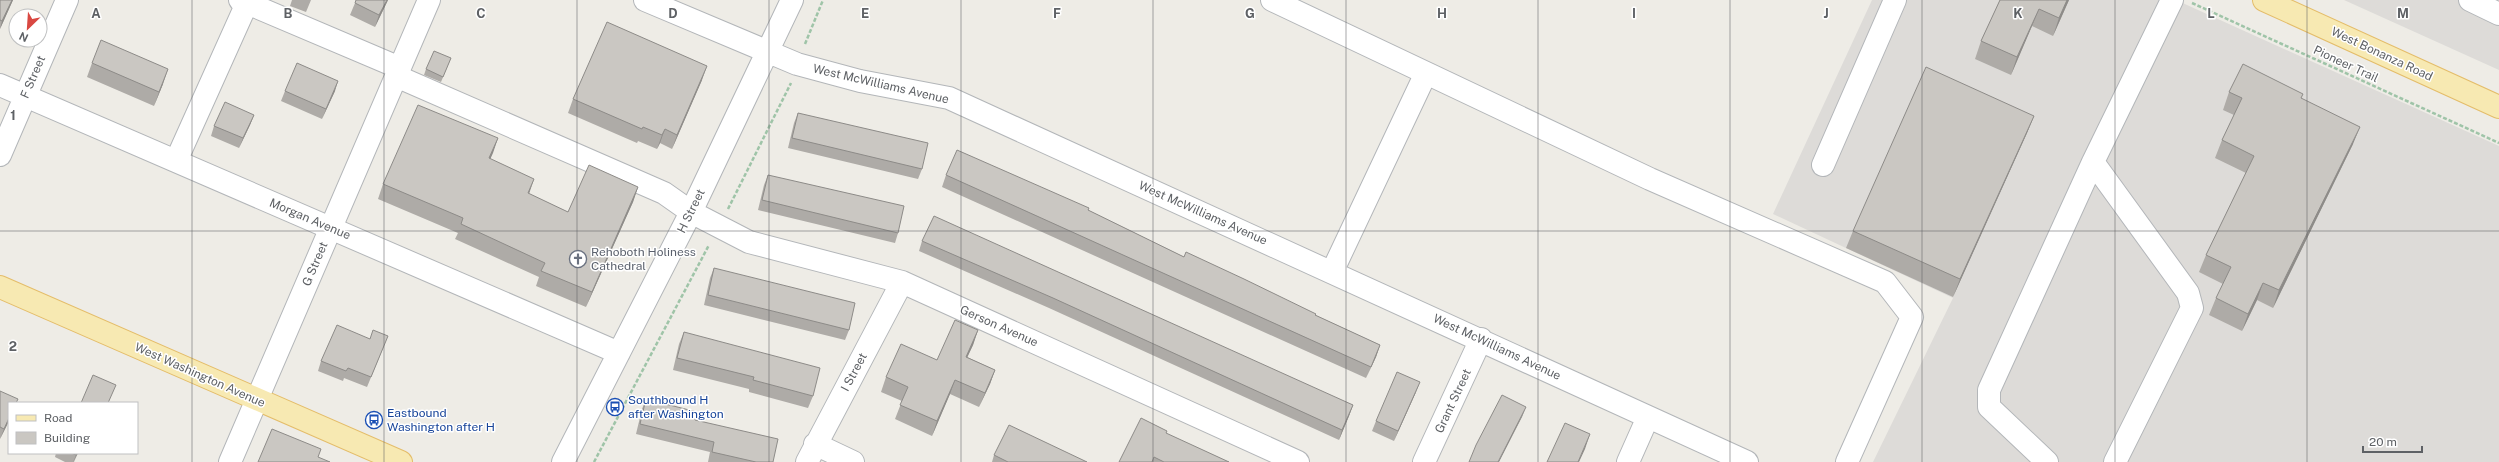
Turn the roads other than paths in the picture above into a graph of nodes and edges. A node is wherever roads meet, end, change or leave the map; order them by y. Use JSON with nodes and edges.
{"nodes":[{"id":1,"x":67,"y":0,"type":"edge"},
{"id":2,"x":429,"y":0,"type":"edge"},
{"id":3,"x":645,"y":0,"type":"edge"},
{"id":4,"x":792,"y":0,"type":"edge"},
{"id":5,"x":1272,"y":0,"type":"edge"},
{"id":6,"x":1895,"y":0,"type":"edge"},
{"id":7,"x":2172,"y":0,"type":"edge"},
{"id":8,"x":2264,"y":0,"type":"edge"},
{"id":9,"x":2470,"y":0,"type":"edge"},
{"id":10,"x":243,"y":2,"type":"edge"},
{"id":11,"x":2499,"y":14,"type":"edge"},
{"id":12,"x":768,"y":53,"type":"junction"},
{"id":13,"x":398,"y":72,"type":"junction"},
{"id":14,"x":1426,"y":73,"type":"junction"},
{"id":15,"x":0,"y":85,"type":"edge"},
{"id":16,"x":25,"y":96,"type":"junction"},
{"id":17,"x":2499,"y":107,"type":"edge"},
{"id":18,"x":0,"y":155,"type":"edge"},
{"id":19,"x":176,"y":161,"type":"junction"},
{"id":20,"x":2093,"y":162,"type":"junction"},
{"id":21,"x":1823,"y":165,"type":"dead end"},
{"id":22,"x":691,"y":212,"type":"junction"},
{"id":23,"x":331,"y":227,"type":"junction"},
{"id":24,"x":1332,"y":272,"type":"junction"},
{"id":25,"x":902,"y":282,"type":"junction"},
{"id":26,"x":0,"y":287,"type":"edge"},
{"id":27,"x":1481,"y":339,"type":"junction"},
{"id":28,"x":619,"y":353,"type":"junction"},
{"id":29,"x":256,"y":400,"type":"junction"},
{"id":30,"x":1648,"y":417,"type":"junction"},
{"id":31,"x":811,"y":453,"type":"edge"},
{"id":32,"x":230,"y":462,"type":"edge"},
{"id":33,"x":400,"y":462,"type":"edge"},
{"id":34,"x":563,"y":462,"type":"edge"},
{"id":35,"x":853,"y":462,"type":"edge"},
{"id":36,"x":1298,"y":462,"type":"edge"},
{"id":37,"x":1424,"y":462,"type":"edge"},
{"id":38,"x":1628,"y":462,"type":"edge"},
{"id":39,"x":1747,"y":462,"type":"edge"},
{"id":40,"x":1847,"y":462,"type":"edge"},
{"id":41,"x":2047,"y":462,"type":"edge"},
{"id":42,"x":2115,"y":462,"type":"edge"}],
"edges":[{"from":1,"to":16,"type":"street","name":"F Street"},
{"from":2,"to":13,"type":"street","name":"G Street"},
{"from":3,"to":12,"type":"street","name":"West McWilliams Avenue"},
{"from":4,"to":12,"type":"street","name":"H Street"},
{"from":5,"to":14,"type":"street"},
{"from":6,"to":21,"type":"street"},
{"from":7,"to":20,"type":"street"},
{"from":8,"to":17,"type":"main road","name":"West Bonanza Road"},
{"from":9,"to":11,"type":"street"},
{"from":10,"to":13,"type":"street","name":"Gerson Avenue"},
{"from":10,"to":19,"type":"street"},
{"from":12,"to":22,"type":"street","name":"H Street"},
{"from":12,"to":24,"type":"street","name":"West McWilliams Avenue"},
{"from":13,"to":22,"type":"street","name":"Gerson Avenue"},
{"from":13,"to":23,"type":"street","name":"G Street"},
{"from":14,"to":24,"type":"street"},
{"from":14,"to":40,"type":"street"},
{"from":15,"to":16,"type":"street","name":"Morgan Avenue"},
{"from":16,"to":18,"type":"street","name":"F Street"},
{"from":16,"to":19,"type":"street","name":"Morgan Avenue"},
{"from":19,"to":23,"type":"street","name":"Morgan Avenue"},
{"from":20,"to":41,"type":"street"},
{"from":20,"to":42,"type":"street"},
{"from":22,"to":25,"type":"street","name":"Gerson Avenue"},
{"from":22,"to":28,"type":"street","name":"H Street"},
{"from":23,"to":28,"type":"street","name":"Morgan Avenue"},
{"from":23,"to":29,"type":"street","name":"G Street"},
{"from":24,"to":27,"type":"street","name":"West McWilliams Avenue"},
{"from":25,"to":31,"type":"street","name":"I Street"},
{"from":25,"to":36,"type":"street","name":"Gerson Avenue"},
{"from":26,"to":29,"type":"main road","name":"West Washington Avenue"},
{"from":27,"to":30,"type":"street","name":"West McWilliams Avenue"},
{"from":27,"to":37,"type":"street","name":"Grant Street"},
{"from":28,"to":34,"type":"street","name":"H Street"},
{"from":29,"to":32,"type":"street","name":"G Street"},
{"from":29,"to":33,"type":"main road","name":"West Washington Avenue"},
{"from":30,"to":38,"type":"street"},
{"from":30,"to":39,"type":"street","name":"West McWilliams Avenue"},
{"from":31,"to":35,"type":"street"}]}
